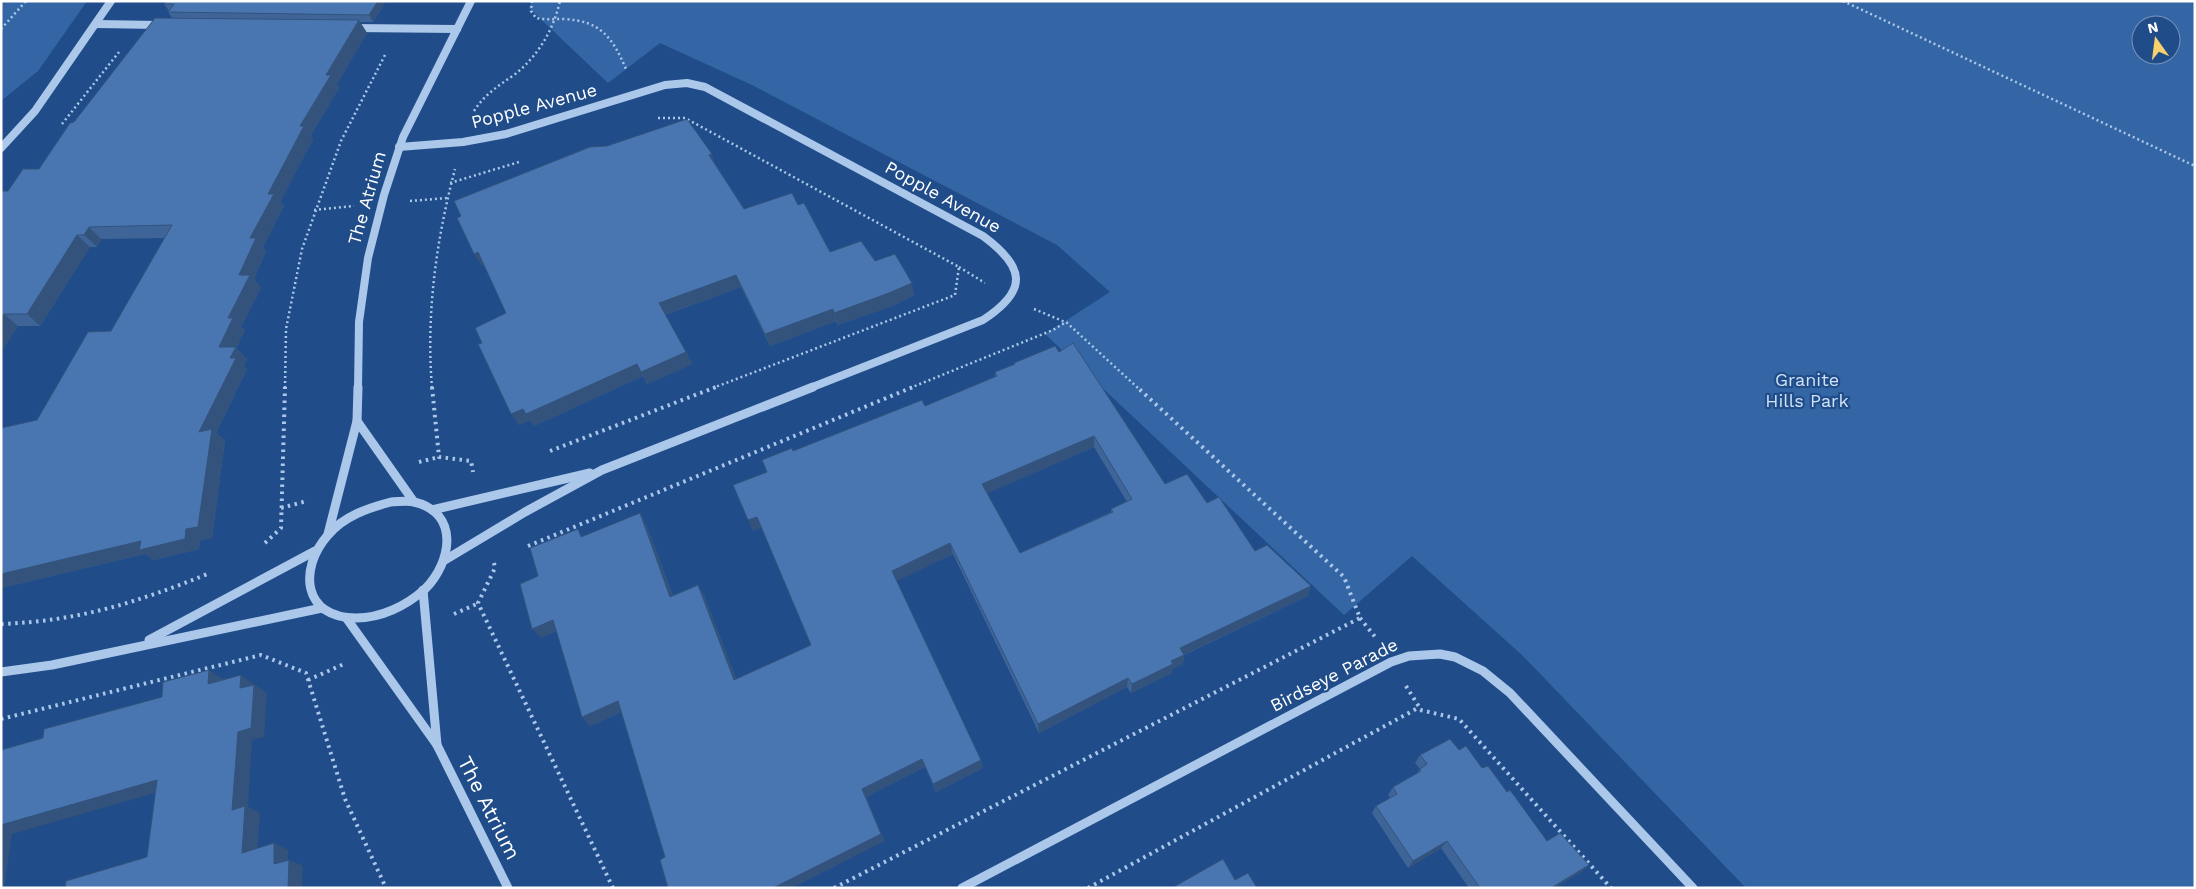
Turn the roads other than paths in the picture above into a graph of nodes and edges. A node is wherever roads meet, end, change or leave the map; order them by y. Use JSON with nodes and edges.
{"nodes":[{"id":1,"x":112,"y":1,"type":"edge"},
{"id":2,"x":471,"y":1,"type":"edge"},
{"id":3,"x":96,"y":24,"type":"junction"},
{"id":4,"x":166,"y":25,"type":"edge"},
{"id":5,"x":342,"y":28,"type":"edge"},
{"id":6,"x":457,"y":29,"type":"junction"},
{"id":7,"x":399,"y":147,"type":"junction"},
{"id":8,"x":1,"y":148,"type":"edge"},
{"id":9,"x":357,"y":421,"type":"junction"},
{"id":10,"x":602,"y":470,"type":"junction"},
{"id":11,"x":414,"y":502,"type":"junction"},
{"id":12,"x":432,"y":510,"type":"junction"},
{"id":13,"x":328,"y":534,"type":"junction"},
{"id":14,"x":315,"y":551,"type":"junction"},
{"id":15,"x":445,"y":560,"type":"junction"},
{"id":16,"x":423,"y":590,"type":"junction"},
{"id":17,"x":322,"y":608,"type":"junction"},
{"id":18,"x":346,"y":618,"type":"junction"},
{"id":19,"x":140,"y":645,"type":"junction"},
{"id":20,"x":1,"y":672,"type":"edge"},
{"id":21,"x":437,"y":745,"type":"junction"},
{"id":22,"x":508,"y":888,"type":"edge"},
{"id":23,"x":962,"y":888,"type":"edge"},
{"id":24,"x":1693,"y":888,"type":"edge"}],
"edges":[{"from":1,"to":3,"type":"street"},
{"from":2,"to":6,"type":"street","name":"The Atrium"},
{"from":3,"to":4,"type":"street"},
{"from":3,"to":8,"type":"street"},
{"from":5,"to":6,"type":"street"},
{"from":6,"to":7,"type":"street","name":"The Atrium"},
{"from":7,"to":9,"type":"street","name":"The Atrium"},
{"from":7,"to":10,"type":"street","name":"Popple Avenue"},
{"from":9,"to":11,"type":"street"},
{"from":9,"to":13,"type":"street","name":"The Atrium"},
{"from":10,"to":12,"type":"street","name":"Popple Avenue"},
{"from":10,"to":15,"type":"street","name":"Popple Avenue"},
{"from":11,"to":12,"type":"street"},
{"from":11,"to":13,"type":"street"},
{"from":12,"to":15,"type":"street"},
{"from":13,"to":14,"type":"street"},
{"from":14,"to":17,"type":"street"},
{"from":14,"to":19,"type":"street"},
{"from":15,"to":16,"type":"street"},
{"from":16,"to":18,"type":"street"},
{"from":16,"to":21,"type":"street","name":"The Atrium"},
{"from":17,"to":18,"type":"street"},
{"from":17,"to":19,"type":"street"},
{"from":18,"to":21,"type":"street","name":"The Atrium"},
{"from":19,"to":20,"type":"street"},
{"from":21,"to":22,"type":"street","name":"The Atrium"},
{"from":23,"to":24,"type":"street","name":"Birdseye Parade"}]}
